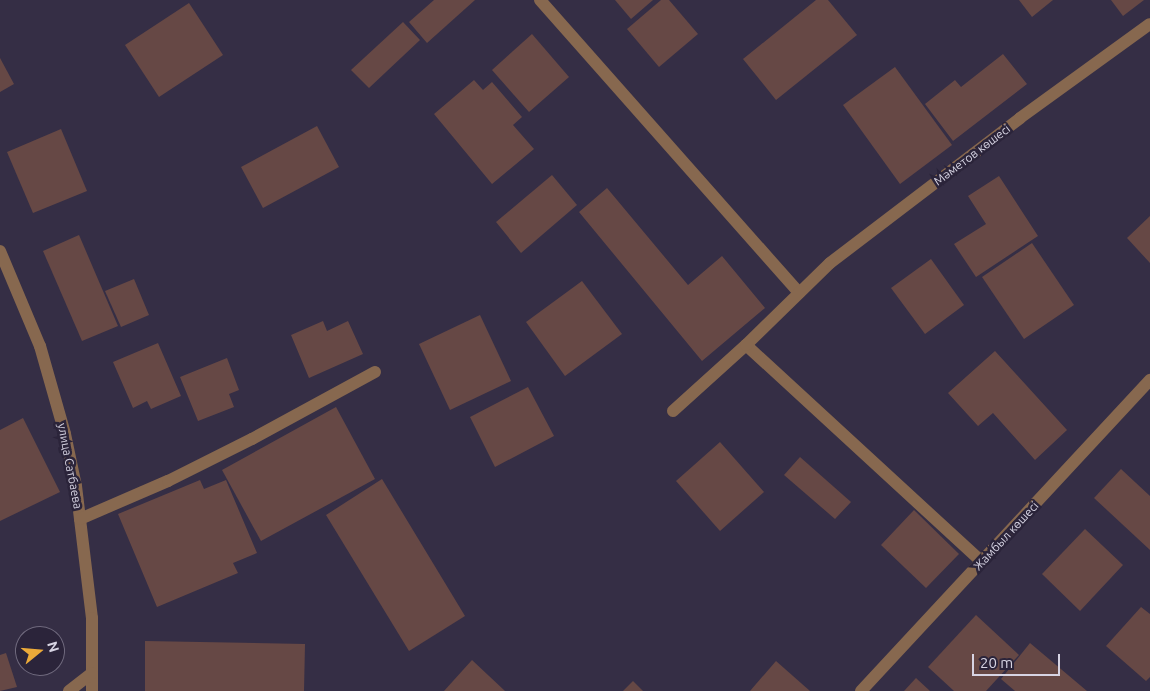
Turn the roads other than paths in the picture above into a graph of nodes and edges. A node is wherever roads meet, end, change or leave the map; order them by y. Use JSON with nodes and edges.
{"nodes":[{"id":1,"x":540,"y":0,"type":"edge"},
{"id":2,"x":1150,"y":24,"type":"edge"},
{"id":3,"x":0,"y":250,"type":"edge"},
{"id":4,"x":799,"y":293,"type":"junction"},
{"id":5,"x":746,"y":345,"type":"junction"},
{"id":6,"x":375,"y":372,"type":"dead end"},
{"id":7,"x":1150,"y":380,"type":"edge"},
{"id":8,"x":674,"y":411,"type":"dead end"},
{"id":9,"x":80,"y":519,"type":"junction"},
{"id":10,"x":982,"y":562,"type":"junction"},
{"id":11,"x":92,"y":673,"type":"junction"},
{"id":12,"x":69,"y":691,"type":"edge"},
{"id":13,"x":92,"y":691,"type":"edge"},
{"id":14,"x":862,"y":691,"type":"edge"}],
"edges":[{"from":1,"to":4,"type":"street"},
{"from":2,"to":4,"type":"street","name":"Мәметов көшесі"},
{"from":3,"to":9,"type":"street","name":"улица Сатбаева"},
{"from":4,"to":5,"type":"street","name":"Мәметов көшесі"},
{"from":5,"to":8,"type":"street","name":"Мәметов көшесі"},
{"from":5,"to":10,"type":"street"},
{"from":6,"to":9,"type":"street"},
{"from":7,"to":10,"type":"street","name":"Жамбыл көшесі"},
{"from":9,"to":11,"type":"street","name":"улица Сатбаева"},
{"from":10,"to":14,"type":"street","name":"Жамбыл көшесі"},
{"from":11,"to":12,"type":"street"},
{"from":11,"to":13,"type":"street","name":"улица Сатбаева"}]}
